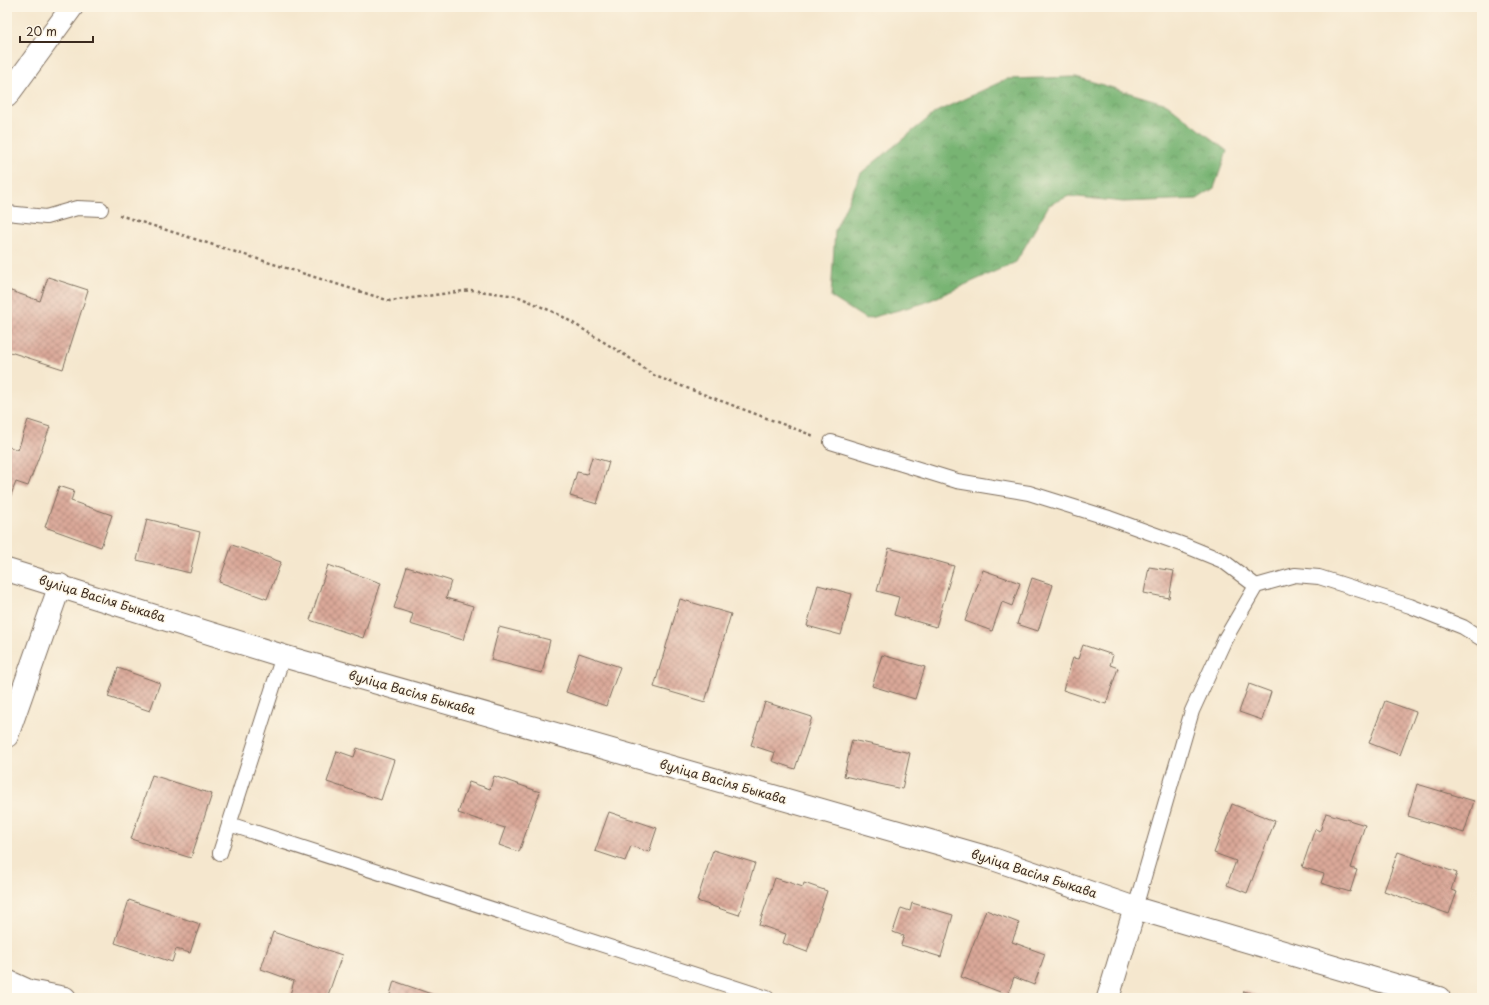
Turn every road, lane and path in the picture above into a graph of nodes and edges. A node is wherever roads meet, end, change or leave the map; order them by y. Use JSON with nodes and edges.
{"nodes":[{"id":1,"x":72,"y":7,"type":"edge"},
{"id":2,"x":7,"y":96,"type":"edge"},
{"id":3,"x":101,"y":209,"type":"joint"},
{"id":4,"x":7,"y":213,"type":"edge"},
{"id":5,"x":831,"y":442,"type":"joint"},
{"id":6,"x":7,"y":570,"type":"edge"},
{"id":7,"x":60,"y":585,"type":"junction"},
{"id":8,"x":1256,"y":586,"type":"junction"},
{"id":9,"x":1482,"y":640,"type":"edge"},
{"id":10,"x":283,"y":656,"type":"junction"},
{"id":11,"x":7,"y":736,"type":"edge"},
{"id":12,"x":230,"y":824,"type":"junction"},
{"id":13,"x":220,"y":853,"type":"dead end"},
{"id":14,"x":1134,"y":908,"type":"junction"},
{"id":15,"x":7,"y":981,"type":"edge"},
{"id":16,"x":65,"y":998,"type":"edge"},
{"id":17,"x":767,"y":998,"type":"edge"},
{"id":18,"x":1108,"y":998,"type":"edge"},
{"id":19,"x":1439,"y":998,"type":"edge"}],
"edges":[{"from":1,"to":2,"type":"street"},
{"from":3,"to":4,"type":"lane"},
{"from":3,"to":5,"type":"path"},
{"from":5,"to":8,"type":"lane"},
{"from":6,"to":7,"type":"street","name":"вуліца Васіля Быкава"},
{"from":7,"to":10,"type":"street","name":"вуліца Васіля Быкава"},
{"from":7,"to":11,"type":"street"},
{"from":8,"to":9,"type":"lane"},
{"from":8,"to":14,"type":"lane"},
{"from":10,"to":12,"type":"lane"},
{"from":10,"to":14,"type":"street","name":"вуліца Васіля Быкава"},
{"from":12,"to":13,"type":"lane"},
{"from":12,"to":17,"type":"lane"},
{"from":14,"to":18,"type":"street"},
{"from":14,"to":19,"type":"street","name":"вуліца Васіля Быкава"},
{"from":15,"to":16,"type":"street"}]}
